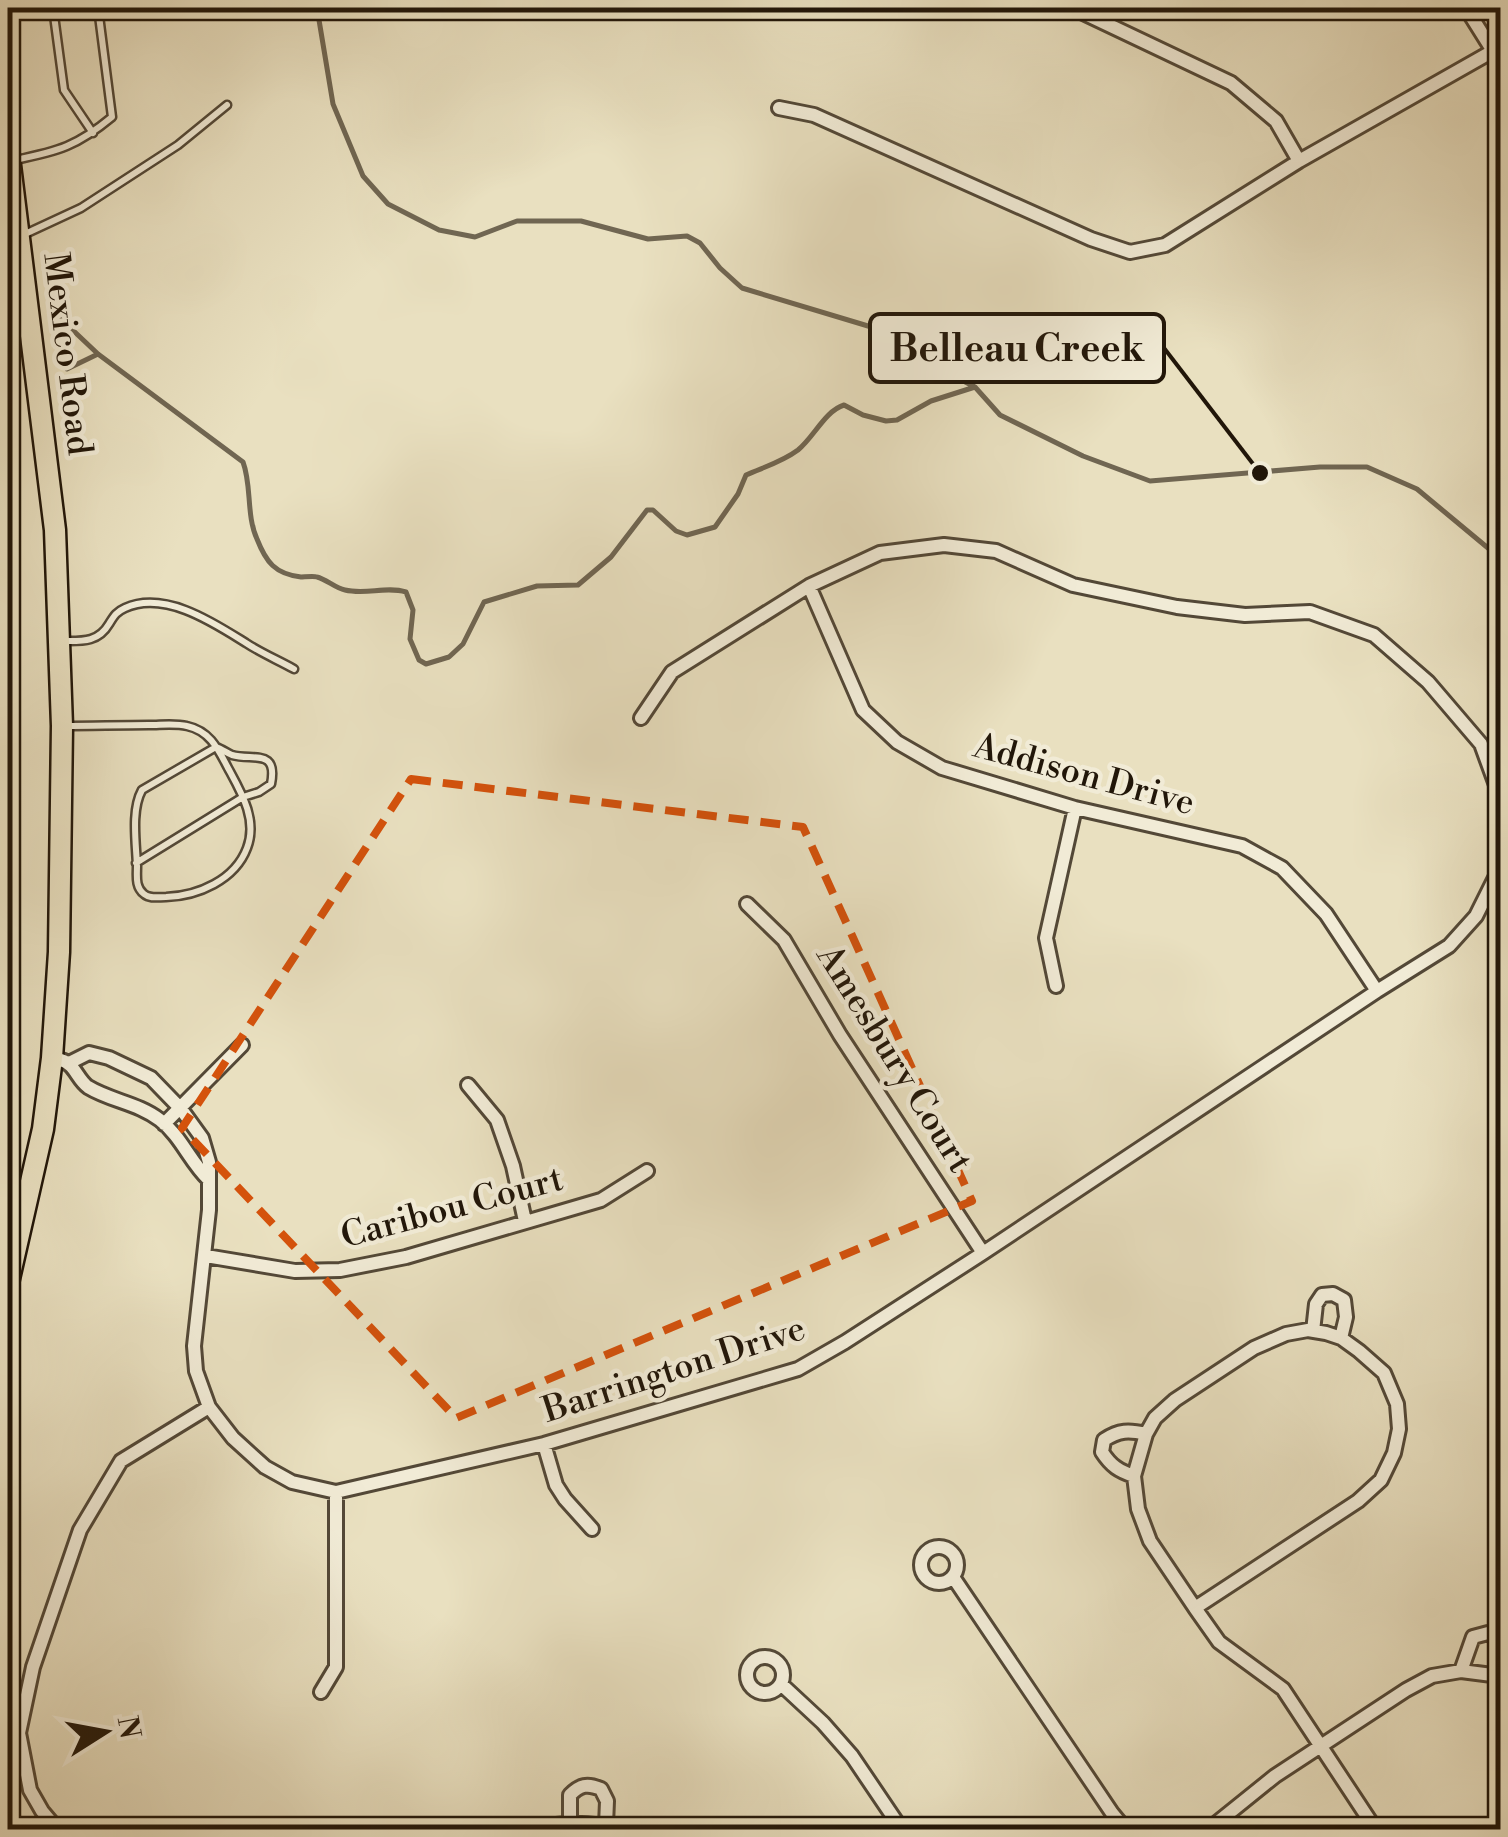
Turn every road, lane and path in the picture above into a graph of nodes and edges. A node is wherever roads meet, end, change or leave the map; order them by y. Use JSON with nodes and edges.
{"nodes":[{"id":1,"x":53,"y":8,"type":"edge"},
{"id":2,"x":98,"y":8,"type":"edge"},
{"id":3,"x":1074,"y":8,"type":"edge"},
{"id":4,"x":1466,"y":8,"type":"edge"},
{"id":5,"x":1497,"y":49,"type":"edge"},
{"id":6,"x":228,"y":105,"type":"dead end"},
{"id":7,"x":778,"y":108,"type":"dead end"},
{"id":8,"x":93,"y":133,"type":"junction"},
{"id":9,"x":8,"y":155,"type":"edge"},
{"id":10,"x":1299,"y":161,"type":"junction"},
{"id":11,"x":19,"y":237,"type":"junction"},
{"id":12,"x":809,"y":586,"type":"junction"},
{"id":13,"x":60,"y":641,"type":"junction"},
{"id":14,"x":294,"y":669,"type":"dead end"},
{"id":15,"x":642,"y":718,"type":"dead end"},
{"id":16,"x":62,"y":726,"type":"junction"},
{"id":17,"x":216,"y":747,"type":"junction"},
{"id":18,"x":1500,"y":796,"type":"edge"},
{"id":19,"x":243,"y":797,"type":"junction"},
{"id":20,"x":1074,"y":808,"type":"junction"},
{"id":21,"x":136,"y":863,"type":"junction"},
{"id":22,"x":1500,"y":868,"type":"edge"},
{"id":23,"x":747,"y":904,"type":"dead end"},
{"id":24,"x":1056,"y":986,"type":"dead end"},
{"id":25,"x":1377,"y":991,"type":"junction"},
{"id":26,"x":242,"y":1045,"type":"dead end"},
{"id":27,"x":61,"y":1060,"type":"junction"},
{"id":28,"x":468,"y":1085,"type":"dead end"},
{"id":29,"x":181,"y":1109,"type":"junction"},
{"id":30,"x":164,"y":1124,"type":"junction"},
{"id":31,"x":646,"y":1171,"type":"dead end"},
{"id":32,"x":209,"y":1180,"type":"junction"},
{"id":33,"x":525,"y":1221,"type":"junction"},
{"id":34,"x":982,"y":1254,"type":"junction"},
{"id":35,"x":206,"y":1256,"type":"junction"},
{"id":36,"x":8,"y":1282,"type":"edge"},
{"id":37,"x":1313,"y":1331,"type":"junction"},
{"id":38,"x":1341,"y":1338,"type":"junction"},
{"id":39,"x":208,"y":1407,"type":"junction"},
{"id":40,"x":1146,"y":1434,"type":"junction"},
{"id":41,"x":544,"y":1444,"type":"junction"},
{"id":42,"x":1134,"y":1476,"type":"junction"},
{"id":43,"x":336,"y":1492,"type":"junction"},
{"id":44,"x":592,"y":1529,"type":"dead end"},
{"id":45,"x":953,"y":1577,"type":"dead end"},
{"id":46,"x":1195,"y":1608,"type":"junction"},
{"id":47,"x":1500,"y":1641,"type":"edge"},
{"id":48,"x":1462,"y":1672,"type":"junction"},
{"id":49,"x":1500,"y":1674,"type":"edge"},
{"id":50,"x":781,"y":1684,"type":"dead end"},
{"id":51,"x":322,"y":1692,"type":"dead end"},
{"id":52,"x":1321,"y":1745,"type":"junction"},
{"id":53,"x":570,"y":1823,"type":"junction"},
{"id":54,"x":606,"y":1825,"type":"junction"},
{"id":55,"x":58,"y":1830,"type":"edge"},
{"id":56,"x":526,"y":1830,"type":"edge"},
{"id":57,"x":622,"y":1830,"type":"edge"},
{"id":58,"x":902,"y":1830,"type":"edge"},
{"id":59,"x":1126,"y":1830,"type":"edge"},
{"id":60,"x":1208,"y":1830,"type":"edge"},
{"id":61,"x":1376,"y":1830,"type":"edge"}],
"edges":[{"from":1,"to":8,"type":"lane"},
{"from":2,"to":8,"type":"lane"},
{"from":3,"to":10,"type":"street"},
{"from":4,"to":5,"type":"street"},
{"from":5,"to":10,"type":"street"},
{"from":6,"to":11,"type":"lane"},
{"from":7,"to":10,"type":"street"},
{"from":8,"to":9,"type":"lane"},
{"from":9,"to":11,"type":"main road","name":"Mexico Road"},
{"from":11,"to":13,"type":"main road","name":"Mexico Road"},
{"from":12,"to":15,"type":"street"},
{"from":12,"to":18,"type":"street"},
{"from":12,"to":20,"type":"street","name":"Addison Drive"},
{"from":13,"to":14,"type":"lane"},
{"from":13,"to":16,"type":"main road","name":"Mexico Road"},
{"from":16,"to":17,"type":"lane"},
{"from":16,"to":27,"type":"main road","name":"Mexico Road"},
{"from":17,"to":19,"type":"lane"},
{"from":17,"to":19,"type":"lane"},
{"from":17,"to":21,"type":"lane"},
{"from":19,"to":21,"type":"lane"},
{"from":19,"to":21,"type":"lane"},
{"from":20,"to":24,"type":"street"},
{"from":20,"to":25,"type":"street","name":"Addison Drive"},
{"from":22,"to":25,"type":"street","name":"Barrington Drive"},
{"from":23,"to":34,"type":"street","name":"Amesbury Court"},
{"from":25,"to":34,"type":"street","name":"Barrington Drive"},
{"from":26,"to":29,"type":"street"},
{"from":27,"to":29,"type":"street","name":"Barrington Drive"},
{"from":27,"to":30,"type":"street"},
{"from":27,"to":36,"type":"main road","name":"Mexico Road"},
{"from":28,"to":33,"type":"street"},
{"from":29,"to":30,"type":"street"},
{"from":29,"to":32,"type":"street","name":"Barrington Drive"},
{"from":30,"to":32,"type":"street"},
{"from":31,"to":33,"type":"street","name":"Caribou Court"},
{"from":32,"to":35,"type":"street","name":"Barrington Drive"},
{"from":33,"to":35,"type":"street","name":"Caribou Court"},
{"from":34,"to":41,"type":"street","name":"Barrington Drive"},
{"from":35,"to":39,"type":"street","name":"Barrington Drive"},
{"from":37,"to":38,"type":"street"},
{"from":37,"to":38,"type":"street"},
{"from":37,"to":40,"type":"street"},
{"from":38,"to":46,"type":"street"},
{"from":39,"to":43,"type":"street","name":"Barrington Drive"},
{"from":39,"to":55,"type":"street"},
{"from":40,"to":42,"type":"street"},
{"from":40,"to":42,"type":"street"},
{"from":41,"to":43,"type":"street","name":"Barrington Drive"},
{"from":41,"to":44,"type":"street"},
{"from":42,"to":46,"type":"street"},
{"from":43,"to":51,"type":"street"},
{"from":45,"to":59,"type":"street"},
{"from":46,"to":52,"type":"street"},
{"from":47,"to":48,"type":"street"},
{"from":48,"to":49,"type":"street"},
{"from":48,"to":52,"type":"street"},
{"from":50,"to":58,"type":"street"},
{"from":52,"to":60,"type":"street"},
{"from":52,"to":61,"type":"street"},
{"from":53,"to":54,"type":"street"},
{"from":53,"to":54,"type":"street"},
{"from":53,"to":56,"type":"street"},
{"from":54,"to":57,"type":"street"}]}
